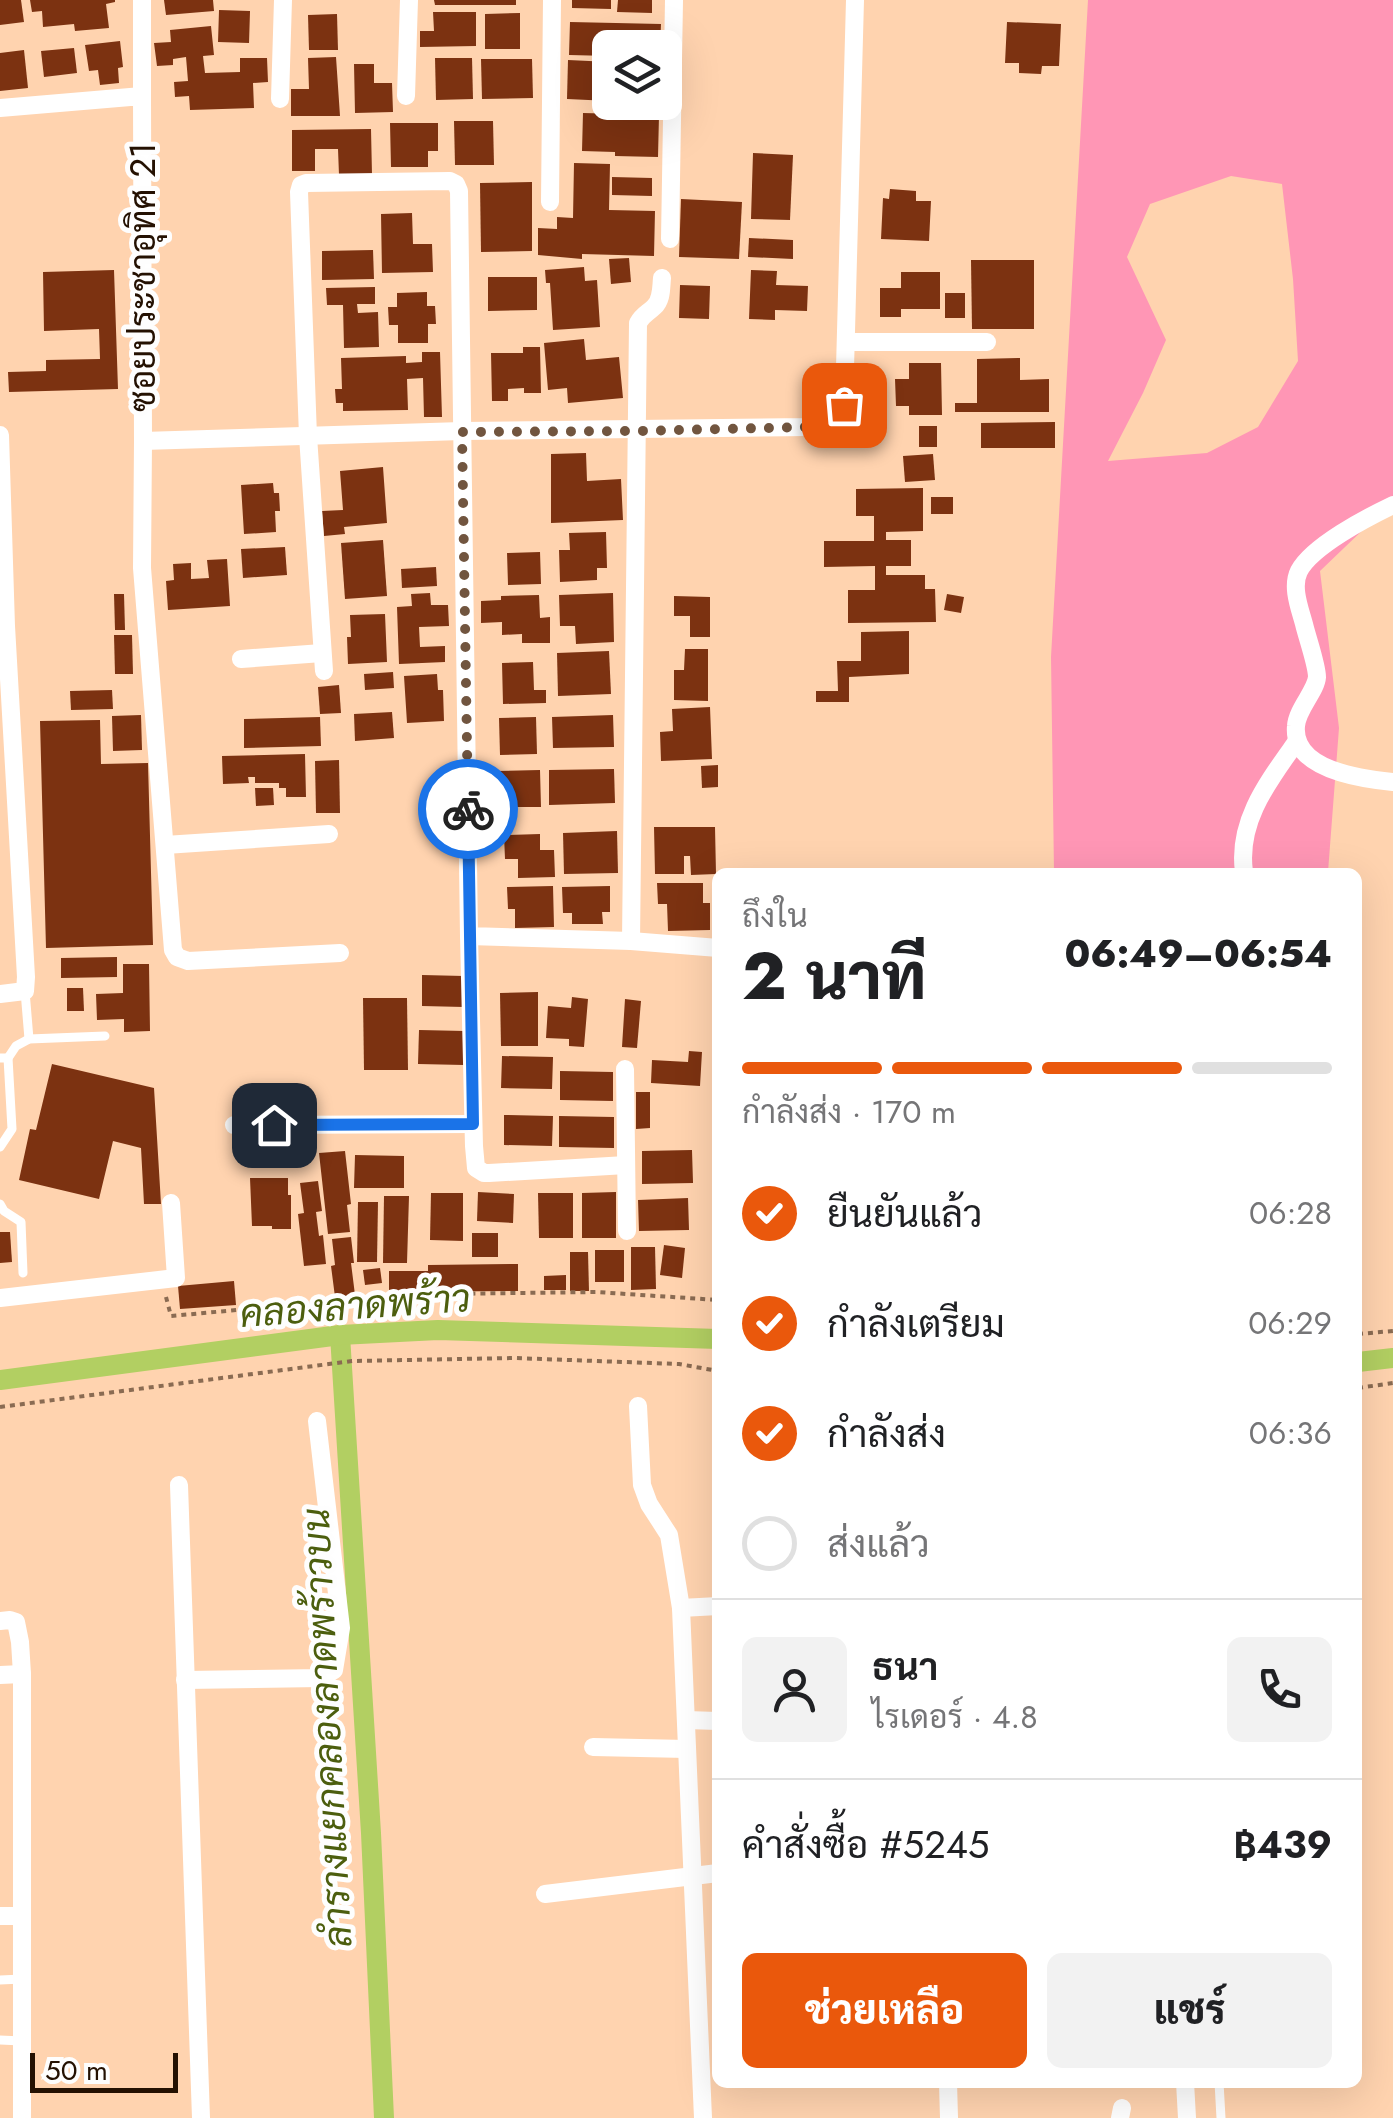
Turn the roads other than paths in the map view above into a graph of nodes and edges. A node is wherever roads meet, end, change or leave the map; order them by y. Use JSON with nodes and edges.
{"nodes":[{"id":1,"x":142,"y":0,"type":"edge"},
{"id":2,"x":283,"y":0,"type":"edge"},
{"id":3,"x":409,"y":0,"type":"edge"},
{"id":4,"x":552,"y":0,"type":"edge"},
{"id":5,"x":674,"y":0,"type":"edge"},
{"id":6,"x":854,"y":0,"type":"edge"},
{"id":7,"x":142,"y":96,"type":"junction"},
{"id":8,"x":406,"y":96,"type":"dead end"},
{"id":9,"x":280,"y":99,"type":"dead end"},
{"id":10,"x":0,"y":108,"type":"edge"},
{"id":11,"x":550,"y":202,"type":"dead end"},
{"id":12,"x":670,"y":239,"type":"dead end"},
{"id":13,"x":662,"y":278,"type":"dead end"},
{"id":14,"x":847,"y":342,"type":"junction"},
{"id":15,"x":987,"y":342,"type":"dead end"},
{"id":16,"x":638,"y":431,"type":"junction"},
{"id":17,"x":462,"y":432,"type":"junction"},
{"id":18,"x":0,"y":435,"type":"edge"},
{"id":19,"x":308,"y":436,"type":"junction"},
{"id":20,"x":143,"y":442,"type":"junction"},
{"id":21,"x":1393,"y":505,"type":"edge"},
{"id":22,"x":3,"y":626,"type":"edge"},
{"id":23,"x":241,"y":659,"type":"dead end"},
{"id":24,"x":1297,"y":742,"type":"junction"},
{"id":25,"x":1393,"y":782,"type":"edge"},
{"id":26,"x":329,"y":834,"type":"dead end"},
{"id":27,"x":164,"y":845,"type":"junction"},
{"id":28,"x":1243,"y":868,"type":"edge"},
{"id":29,"x":470,"y":936,"type":"junction"},
{"id":30,"x":631,"y":940,"type":"junction"},
{"id":31,"x":712,"y":947,"type":"edge"},
{"id":32,"x":340,"y":953,"type":"dead end"},
{"id":33,"x":25,"y":991,"type":"junction"},
{"id":34,"x":0,"y":994,"type":"edge"},
{"id":35,"x":105,"y":1036,"type":"dead end"},
{"id":36,"x":28,"y":1039,"type":"junction"},
{"id":37,"x":4,"y":1058,"type":"edge"},
{"id":38,"x":625,"y":1069,"type":"dead end"},
{"id":39,"x":473,"y":1124,"type":"junction"},
{"id":40,"x":234,"y":1125,"type":"dead end"},
{"id":41,"x":0,"y":1147,"type":"edge"},
{"id":42,"x":626,"y":1164,"type":"junction"},
{"id":43,"x":171,"y":1203,"type":"dead end"},
{"id":44,"x":0,"y":1204,"type":"edge"},
{"id":45,"x":627,"y":1231,"type":"dead end"},
{"id":46,"x":24,"y":1273,"type":"dead end"},
{"id":47,"x":0,"y":1298,"type":"edge"},
{"id":48,"x":638,"y":1406,"type":"dead end"},
{"id":49,"x":317,"y":1421,"type":"dead end"},
{"id":50,"x":179,"y":1485,"type":"dead end"},
{"id":51,"x":712,"y":1606,"type":"edge"},
{"id":52,"x":680,"y":1608,"type":"junction"},
{"id":53,"x":0,"y":1621,"type":"edge"},
{"id":54,"x":22,"y":1674,"type":"junction"},
{"id":55,"x":0,"y":1675,"type":"edge"},
{"id":56,"x":186,"y":1680,"type":"junction"},
{"id":57,"x":686,"y":1720,"type":"junction"},
{"id":58,"x":712,"y":1721,"type":"edge"},
{"id":59,"x":593,"y":1747,"type":"dead end"},
{"id":60,"x":687,"y":1749,"type":"junction"},
{"id":61,"x":712,"y":1873,"type":"edge"},
{"id":62,"x":692,"y":1874,"type":"junction"},
{"id":63,"x":545,"y":1894,"type":"dead end"},
{"id":64,"x":0,"y":1916,"type":"edge"},
{"id":65,"x":22,"y":1916,"type":"junction"},
{"id":66,"x":0,"y":1980,"type":"edge"},
{"id":67,"x":22,"y":1980,"type":"junction"},
{"id":68,"x":0,"y":2040,"type":"edge"},
{"id":69,"x":22,"y":2041,"type":"junction"},
{"id":70,"x":708,"y":2041,"type":"edge"},
{"id":71,"x":948,"y":2088,"type":"edge"},
{"id":72,"x":1184,"y":2088,"type":"edge"},
{"id":73,"x":1219,"y":2088,"type":"edge"},
{"id":74,"x":22,"y":2118,"type":"edge"},
{"id":75,"x":201,"y":2118,"type":"edge"},
{"id":76,"x":703,"y":2118,"type":"edge"},
{"id":77,"x":950,"y":2118,"type":"edge"},
{"id":78,"x":1187,"y":2118,"type":"edge"},
{"id":79,"x":1221,"y":2118,"type":"edge"}],
"edges":[{"from":1,"to":7,"type":"street"},
{"from":2,"to":9,"type":"street"},
{"from":3,"to":8,"type":"street"},
{"from":4,"to":11,"type":"street"},
{"from":5,"to":12,"type":"street"},
{"from":6,"to":14,"type":"street","name":"ซอยประชาอุทิศ 21"},
{"from":7,"to":10,"type":"street","name":"ซอยประชาอุทิศ 21"},
{"from":7,"to":20,"type":"street","name":"ซอยประชาอุทิศ 21"},
{"from":13,"to":16,"type":"street"},
{"from":14,"to":15,"type":"street"},
{"from":14,"to":16,"type":"street","name":"ซอยประชาอุทิศ 21"},
{"from":16,"to":17,"type":"street","name":"ซอยประชาอุทิศ 21"},
{"from":16,"to":30,"type":"street"},
{"from":17,"to":19,"type":"street","name":"ซอยประชาอุทิศ 21"},
{"from":17,"to":19,"type":"street"},
{"from":17,"to":29,"type":"street"},
{"from":18,"to":22,"type":"street"},
{"from":19,"to":20,"type":"street","name":"ซอยประชาอุทิศ 21"},
{"from":19,"to":23,"type":"street"},
{"from":20,"to":27,"type":"street"},
{"from":21,"to":24,"type":"street"},
{"from":22,"to":33,"type":"street"},
{"from":24,"to":25,"type":"street"},
{"from":24,"to":28,"type":"street"},
{"from":26,"to":27,"type":"street"},
{"from":27,"to":32,"type":"street"},
{"from":29,"to":30,"type":"street"},
{"from":29,"to":39,"type":"street"},
{"from":30,"to":31,"type":"street"},
{"from":33,"to":34,"type":"street"},
{"from":33,"to":36,"type":"lane"},
{"from":35,"to":36,"type":"lane"},
{"from":36,"to":37,"type":"lane"},
{"from":37,"to":41,"type":"lane"},
{"from":38,"to":42,"type":"street"},
{"from":39,"to":40,"type":"street"},
{"from":39,"to":42,"type":"street"},
{"from":42,"to":45,"type":"street"},
{"from":43,"to":47,"type":"street"},
{"from":44,"to":46,"type":"lane"},
{"from":48,"to":52,"type":"street"},
{"from":49,"to":56,"type":"street"},
{"from":50,"to":56,"type":"street"},
{"from":51,"to":52,"type":"street"},
{"from":52,"to":57,"type":"street"},
{"from":53,"to":54,"type":"street"},
{"from":54,"to":55,"type":"street"},
{"from":54,"to":65,"type":"street"},
{"from":56,"to":75,"type":"street"},
{"from":57,"to":58,"type":"street"},
{"from":57,"to":60,"type":"street"},
{"from":59,"to":60,"type":"street"},
{"from":60,"to":62,"type":"street"},
{"from":61,"to":62,"type":"street"},
{"from":62,"to":63,"type":"street"},
{"from":62,"to":70,"type":"street"},
{"from":64,"to":65,"type":"street"},
{"from":65,"to":67,"type":"street"},
{"from":66,"to":67,"type":"lane"},
{"from":67,"to":69,"type":"street"},
{"from":68,"to":69,"type":"lane"},
{"from":69,"to":74,"type":"street"},
{"from":70,"to":76,"type":"street"},
{"from":71,"to":77,"type":"street"},
{"from":72,"to":78,"type":"street"},
{"from":73,"to":79,"type":"lane"}]}
